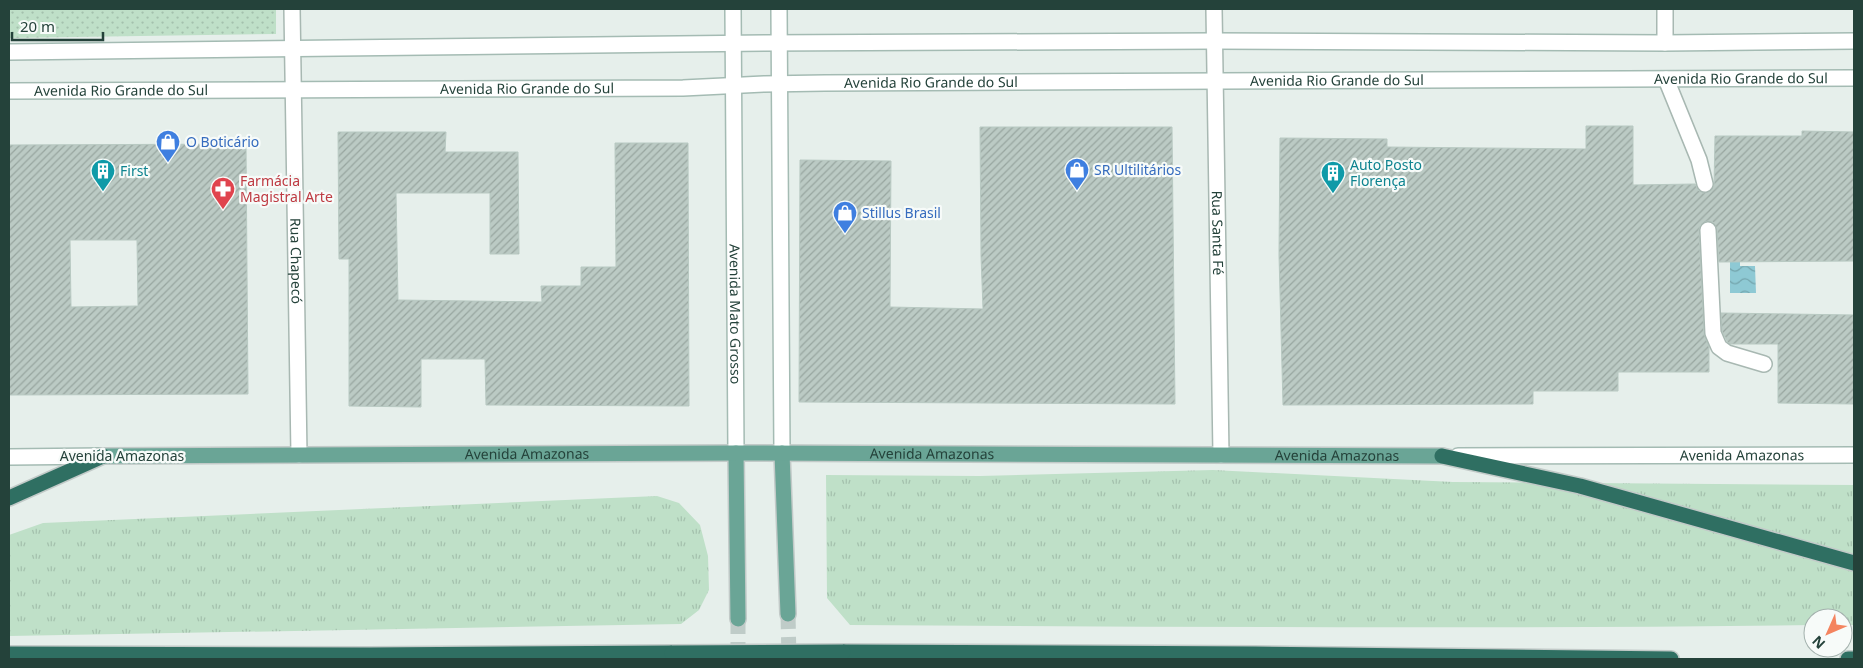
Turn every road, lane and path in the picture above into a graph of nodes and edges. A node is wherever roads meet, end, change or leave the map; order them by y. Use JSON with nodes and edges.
{"nodes":[{"id":1,"x":292,"y":9,"type":"edge"},
{"id":2,"x":733,"y":9,"type":"edge"},
{"id":3,"x":779,"y":9,"type":"edge"},
{"id":4,"x":1214,"y":9,"type":"edge"},
{"id":5,"x":1665,"y":9,"type":"edge"},
{"id":6,"x":1214,"y":41,"type":"junction"},
{"id":7,"x":1854,"y":41,"type":"edge"},
{"id":8,"x":1665,"y":42,"type":"junction"},
{"id":9,"x":733,"y":44,"type":"junction"},
{"id":10,"x":779,"y":44,"type":"junction"},
{"id":11,"x":293,"y":50,"type":"junction"},
{"id":12,"x":9,"y":52,"type":"edge"},
{"id":13,"x":1854,"y":78,"type":"edge"},
{"id":14,"x":1666,"y":79,"type":"junction"},
{"id":15,"x":1214,"y":81,"type":"junction"},
{"id":16,"x":779,"y":83,"type":"junction"},
{"id":17,"x":733,"y":85,"type":"junction"},
{"id":18,"x":293,"y":90,"type":"junction"},
{"id":19,"x":9,"y":91,"type":"edge"},
{"id":20,"x":1705,"y":184,"type":"dead end"},
{"id":21,"x":1708,"y":230,"type":"dead end"},
{"id":22,"x":1764,"y":364,"type":"dead end"},
{"id":23,"x":736,"y":453,"type":"junction"},
{"id":24,"x":782,"y":454,"type":"junction"},
{"id":25,"x":299,"y":455,"type":"junction"},
{"id":26,"x":1854,"y":455,"type":"edge"},
{"id":27,"x":103,"y":456,"type":"junction"},
{"id":28,"x":1221,"y":456,"type":"junction"},
{"id":29,"x":1442,"y":456,"type":"junction"},
{"id":30,"x":9,"y":457,"type":"edge"},
{"id":31,"x":9,"y":498,"type":"edge"},
{"id":32,"x":1854,"y":563,"type":"edge"},
{"id":33,"x":788,"y":614,"type":"tunnel mouth"},
{"id":34,"x":738,"y":619,"type":"tunnel mouth"},
{"id":35,"x":9,"y":654,"type":"edge"},
{"id":36,"x":1671,"y":659,"type":"edge"},
{"id":37,"x":1848,"y":659,"type":"edge"},
{"id":38,"x":1854,"y":659,"type":"edge"}],
"edges":[{"from":1,"to":11,"type":"street","name":"Rua Chapecó"},
{"from":2,"to":9,"type":"street","name":"Avenida Mato Grosso"},
{"from":3,"to":10,"type":"street"},
{"from":4,"to":6,"type":"street","name":"Rua Santa Fé"},
{"from":5,"to":8,"type":"street"},
{"from":6,"to":8,"type":"street"},
{"from":6,"to":10,"type":"street"},
{"from":6,"to":15,"type":"street","name":"Rua Santa Fé"},
{"from":7,"to":8,"type":"street"},
{"from":9,"to":10,"type":"street"},
{"from":9,"to":11,"type":"street"},
{"from":9,"to":17,"type":"street","name":"Avenida Mato Grosso"},
{"from":10,"to":16,"type":"street"},
{"from":11,"to":12,"type":"street"},
{"from":11,"to":18,"type":"street","name":"Rua Chapecó"},
{"from":13,"to":14,"type":"street","name":"Avenida Rio Grande do Sul"},
{"from":14,"to":15,"type":"street","name":"Avenida Rio Grande do Sul"},
{"from":14,"to":20,"type":"street"},
{"from":15,"to":16,"type":"street","name":"Avenida Rio Grande do Sul"},
{"from":15,"to":28,"type":"street","name":"Rua Santa Fé"},
{"from":16,"to":17,"type":"street","name":"Avenida Rio Grande do Sul"},
{"from":16,"to":24,"type":"street"},
{"from":17,"to":18,"type":"street","name":"Avenida Rio Grande do Sul"},
{"from":17,"to":23,"type":"street","name":"Avenida Mato Grosso"},
{"from":18,"to":19,"type":"street","name":"Avenida Rio Grande do Sul"},
{"from":18,"to":25,"type":"street","name":"Rua Chapecó"},
{"from":21,"to":22,"type":"street"},
{"from":23,"to":24,"type":"main road","name":"Avenida Amazonas"},
{"from":23,"to":25,"type":"main road","name":"Avenida Amazonas"},
{"from":23,"to":34,"type":"main road","name":"Avenida Mato Grosso"},
{"from":24,"to":28,"type":"main road","name":"Avenida Amazonas"},
{"from":24,"to":33,"type":"main road"},
{"from":25,"to":27,"type":"main road","name":"Avenida Amazonas"},
{"from":26,"to":29,"type":"street","name":"Avenida Amazonas"},
{"from":27,"to":30,"type":"street","name":"Avenida Amazonas"},
{"from":27,"to":31,"type":"highway"},
{"from":28,"to":29,"type":"main road","name":"Avenida Amazonas"},
{"from":29,"to":32,"type":"highway"},
{"from":35,"to":36,"type":"highway","bridge":true},
{"from":37,"to":38,"type":"highway"}]}
